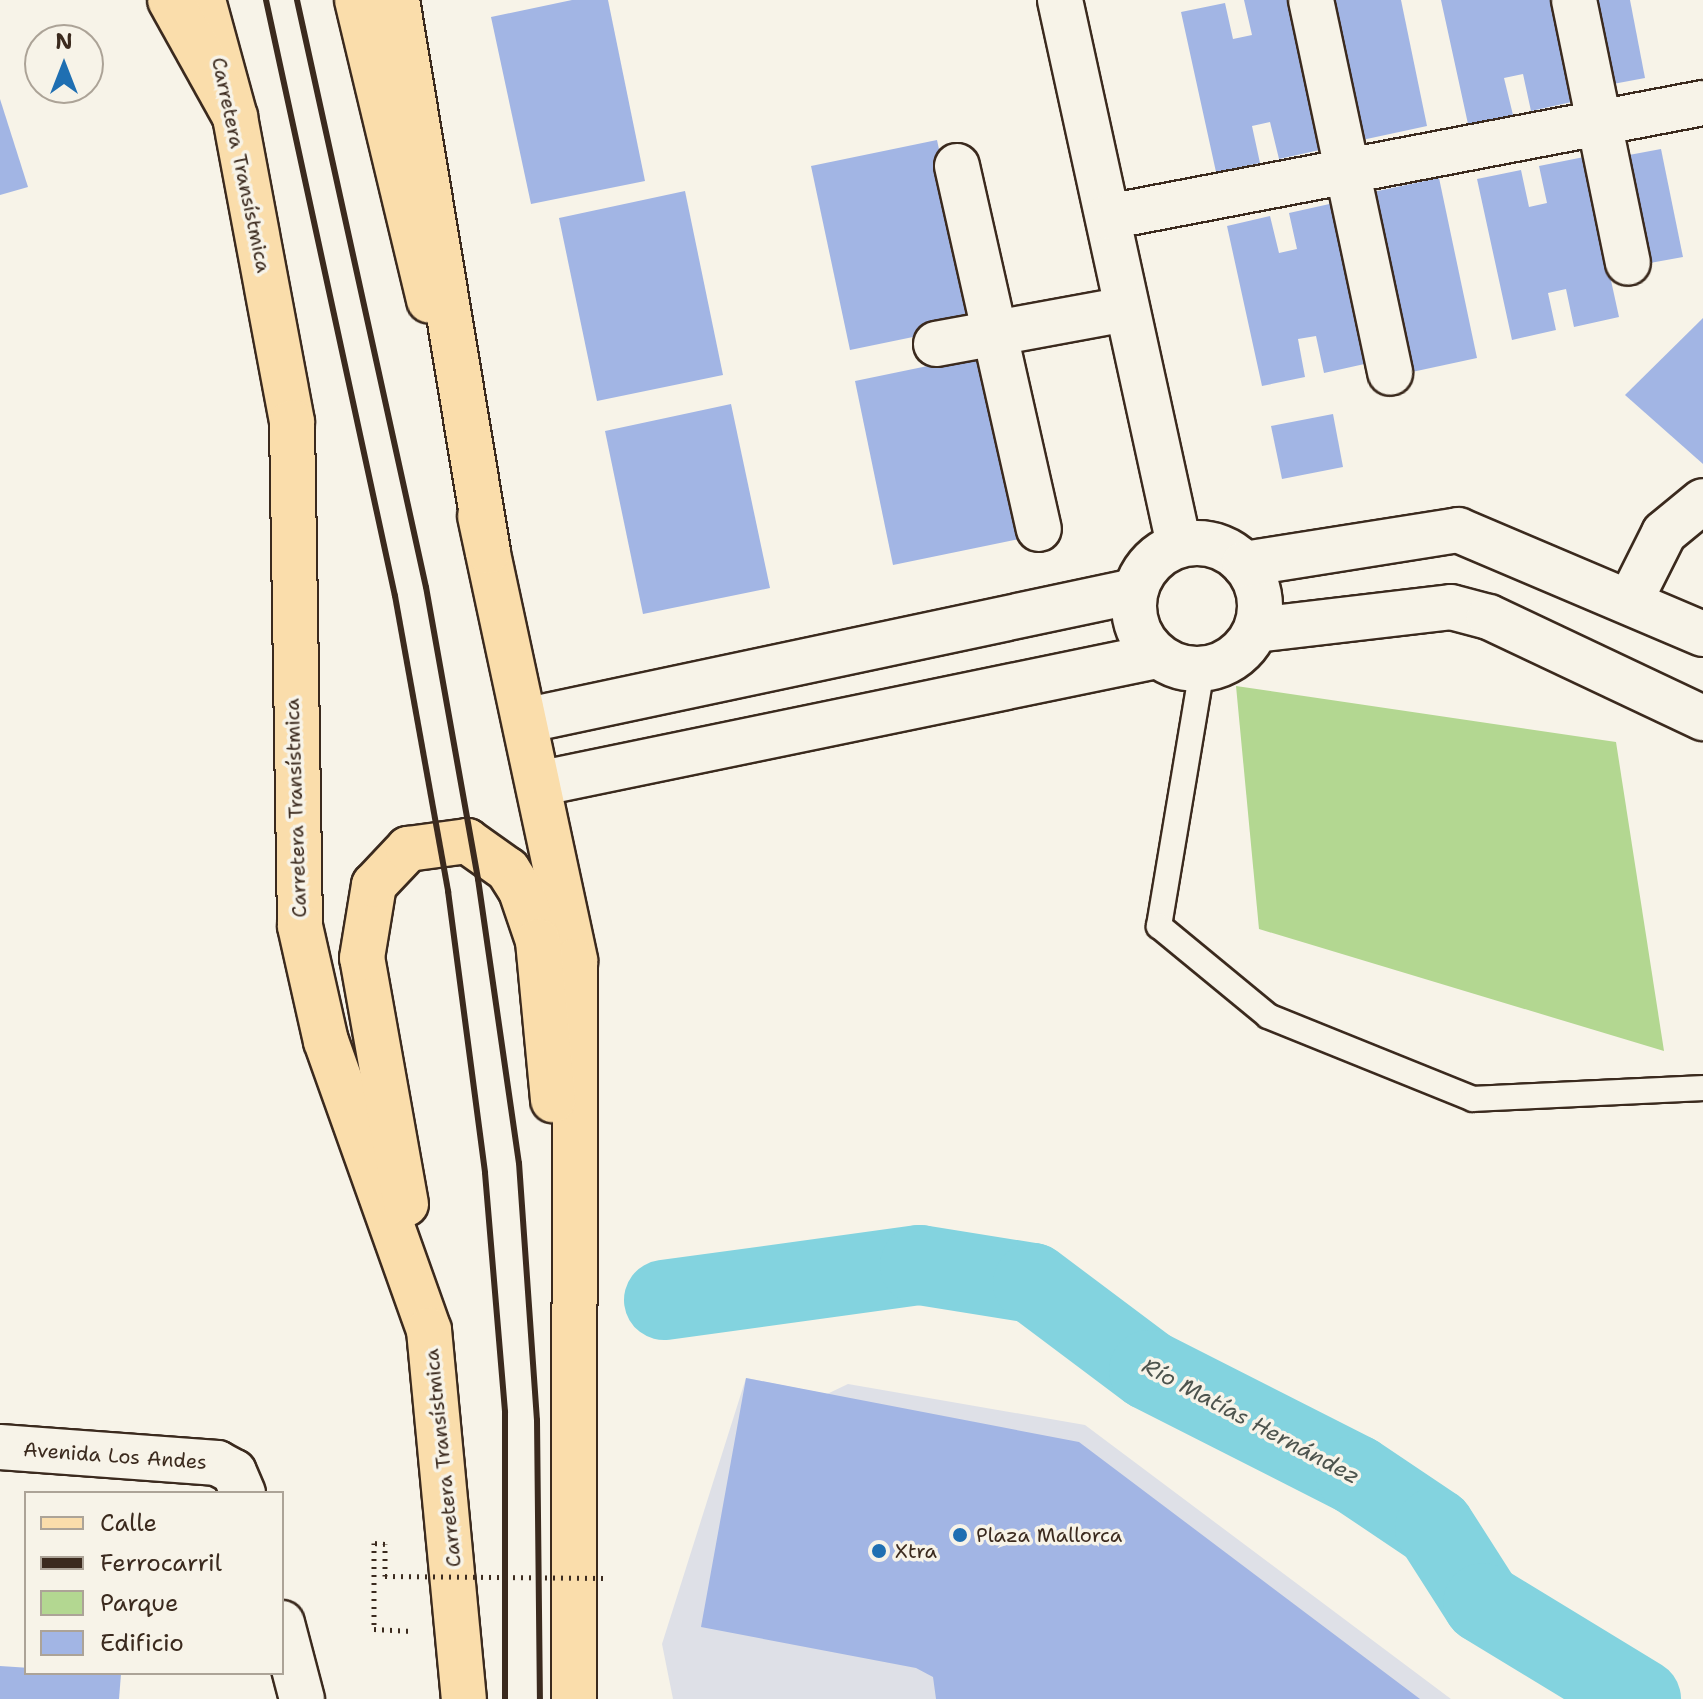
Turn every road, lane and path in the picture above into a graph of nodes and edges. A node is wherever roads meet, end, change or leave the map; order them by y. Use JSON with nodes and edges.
{"nodes":[{"id":1,"x":170,"y":0,"type":"edge"},
{"id":2,"x":203,"y":0,"type":"edge"},
{"id":3,"x":357,"y":0,"type":"edge"},
{"id":4,"x":397,"y":0,"type":"edge"},
{"id":5,"x":1060,"y":0,"type":"edge"},
{"id":6,"x":1311,"y":0,"type":"edge"},
{"id":7,"x":1574,"y":0,"type":"edge"},
{"id":8,"x":1703,"y":103,"type":"edge"},
{"id":9,"x":235,"y":117,"type":"junction"},
{"id":10,"x":1599,"y":123,"type":"junction"},
{"id":11,"x":957,"y":166,"type":"dead end"},
{"id":12,"x":1347,"y":172,"type":"junction"},
{"id":13,"x":1108,"y":217,"type":"junction"},
{"id":14,"x":1628,"y":262,"type":"dead end"},
{"id":15,"x":1127,"y":309,"type":"junction"},
{"id":16,"x":993,"y":334,"type":"junction"},
{"id":17,"x":936,"y":344,"type":"dead end"},
{"id":18,"x":1390,"y":373,"type":"dead end"},
{"id":19,"x":1703,"y":501,"type":"edge"},
{"id":20,"x":1039,"y":529,"type":"dead end"},
{"id":21,"x":1179,"y":545,"type":"junction"},
{"id":22,"x":488,"y":552,"type":"junction"},
{"id":23,"x":1244,"y":564,"type":"junction"},
{"id":24,"x":1135,"y":591,"type":"junction"},
{"id":25,"x":1630,"y":601,"type":"junction"},
{"id":26,"x":1256,"y":630,"type":"junction"},
{"id":27,"x":1703,"y":634,"type":"edge"},
{"id":28,"x":1157,"y":656,"type":"junction"},
{"id":29,"x":1202,"y":669,"type":"junction"},
{"id":30,"x":1703,"y":718,"type":"edge"},
{"id":31,"x":528,"y":720,"type":"junction"},
{"id":32,"x":542,"y":783,"type":"junction"},
{"id":33,"x":1703,"y":1088,"type":"edge"},
{"id":34,"x":575,"y":1321,"type":"junction"},
{"id":35,"x":429,"y":1330,"type":"junction"},
{"id":36,"x":0,"y":1447,"type":"edge"},
{"id":37,"x":236,"y":1480,"type":"edge"},
{"id":38,"x":604,"y":1578,"type":"dead end"},
{"id":39,"x":374,"y":1629,"type":"dead end"},
{"id":40,"x":284,"y":1631,"type":"edge"},
{"id":41,"x":302,"y":1699,"type":"edge"},
{"id":42,"x":464,"y":1699,"type":"edge"},
{"id":43,"x":574,"y":1699,"type":"edge"}],
"edges":[{"from":1,"to":9,"type":"main road"},
{"from":2,"to":9,"type":"main road","name":"Carretera Transístmica"},
{"from":3,"to":22,"type":"main road"},
{"from":4,"to":22,"type":"main road"},
{"from":5,"to":13,"type":"street"},
{"from":6,"to":12,"type":"street"},
{"from":7,"to":10,"type":"street"},
{"from":8,"to":10,"type":"street"},
{"from":9,"to":35,"type":"main road","name":"Carretera Transístmica"},
{"from":10,"to":12,"type":"street"},
{"from":10,"to":14,"type":"street"},
{"from":11,"to":16,"type":"street"},
{"from":12,"to":13,"type":"street"},
{"from":12,"to":18,"type":"street"},
{"from":13,"to":15,"type":"street"},
{"from":15,"to":16,"type":"street"},
{"from":15,"to":21,"type":"street"},
{"from":16,"to":17,"type":"street"},
{"from":16,"to":20,"type":"street"},
{"from":19,"to":25,"type":"street"},
{"from":21,"to":23,"type":"street"},
{"from":21,"to":24,"type":"street"},
{"from":22,"to":31,"type":"main road"},
{"from":23,"to":25,"type":"street"},
{"from":23,"to":26,"type":"street"},
{"from":24,"to":28,"type":"street"},
{"from":24,"to":31,"type":"street"},
{"from":25,"to":27,"type":"street"},
{"from":26,"to":29,"type":"street"},
{"from":26,"to":30,"type":"street"},
{"from":28,"to":29,"type":"street"},
{"from":28,"to":32,"type":"street"},
{"from":29,"to":33,"type":"lane"},
{"from":31,"to":32,"type":"main road"},
{"from":32,"to":34,"type":"main road"},
{"from":34,"to":35,"type":"main road"},
{"from":34,"to":43,"type":"main road"},
{"from":35,"to":42,"type":"main road","name":"Carretera Transístmica"},
{"from":36,"to":37,"type":"street","name":"Avenida Los Andes"},
{"from":38,"to":39,"type":"path","bridge":true},
{"from":40,"to":41,"type":"street"}]}
